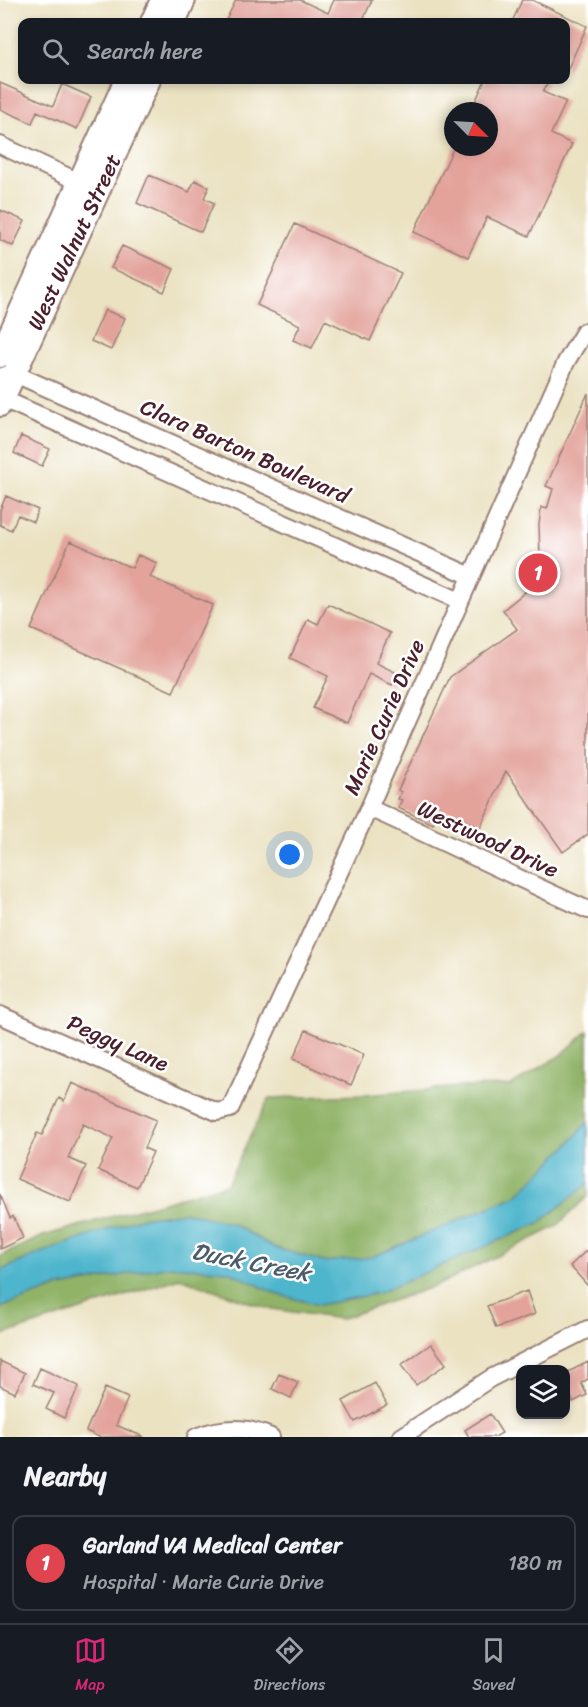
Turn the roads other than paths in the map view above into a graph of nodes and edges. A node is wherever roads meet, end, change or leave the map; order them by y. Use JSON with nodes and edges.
{"nodes":[{"id":1,"x":162,"y":0,"type":"edge"},
{"id":2,"x":184,"y":0,"type":"edge"},
{"id":3,"x":154,"y":18,"type":"edge"},
{"id":4,"x":176,"y":18,"type":"edge"},
{"id":5,"x":125,"y":84,"type":"edge"},
{"id":6,"x":147,"y":84,"type":"edge"},
{"id":7,"x":0,"y":145,"type":"edge"},
{"id":8,"x":88,"y":189,"type":"junction"},
{"id":9,"x":586,"y":333,"type":"edge"},
{"id":10,"x":3,"y":384,"type":"edge"},
{"id":11,"x":471,"y":576,"type":"junction"},
{"id":12,"x":460,"y":601,"type":"junction"},
{"id":13,"x":369,"y":808,"type":"junction"},
{"id":14,"x":588,"y":910,"type":"edge"},
{"id":15,"x":0,"y":1015,"type":"edge"},
{"id":16,"x":217,"y":1112,"type":"joint"},
{"id":17,"x":588,"y":1329,"type":"edge"},
{"id":18,"x":196,"y":1437,"type":"edge"},
{"id":19,"x":271,"y":1437,"type":"edge"},
{"id":20,"x":401,"y":1437,"type":"edge"}],
"edges":[{"from":1,"to":3,"type":"main road"},
{"from":2,"to":4,"type":"main road"},
{"from":5,"to":8,"type":"main road","name":"West Walnut Street"},
{"from":6,"to":8,"type":"main road","name":"West Walnut Street"},
{"from":7,"to":8,"type":"street"},
{"from":8,"to":10,"type":"main road","name":"West Walnut Street"},
{"from":9,"to":11,"type":"street","name":"Marie Curie Drive"},
{"from":10,"to":11,"type":"street","name":"Clara Barton Boulevard"},
{"from":10,"to":12,"type":"street"},
{"from":11,"to":12,"type":"street","name":"Marie Curie Drive"},
{"from":12,"to":13,"type":"street","name":"Marie Curie Drive"},
{"from":13,"to":14,"type":"street","name":"Westwood Drive"},
{"from":13,"to":16,"type":"street","name":"Marie Curie Drive"},
{"from":15,"to":16,"type":"street","name":"Peggy Lane"},
{"from":17,"to":20,"type":"street"},
{"from":18,"to":19,"type":"street"}]}
